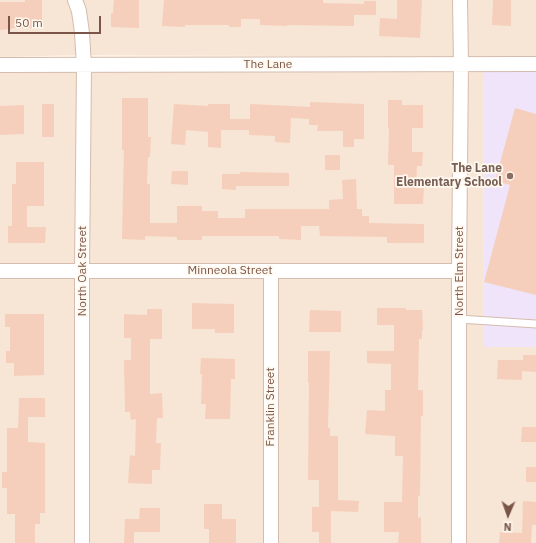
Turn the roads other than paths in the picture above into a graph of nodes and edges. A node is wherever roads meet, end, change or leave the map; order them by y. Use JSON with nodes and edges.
{"nodes":[{"id":1,"x":75,"y":0,"type":"edge"},
{"id":2,"x":460,"y":0,"type":"edge"},
{"id":3,"x":461,"y":64,"type":"junction"},
{"id":4,"x":536,"y":64,"type":"edge"},
{"id":5,"x":0,"y":66,"type":"edge"},
{"id":6,"x":84,"y":66,"type":"junction"},
{"id":7,"x":0,"y":271,"type":"edge"},
{"id":8,"x":82,"y":271,"type":"junction"},
{"id":9,"x":271,"y":271,"type":"junction"},
{"id":10,"x":459,"y":271,"type":"junction"},
{"id":11,"x":459,"y":319,"type":"junction"},
{"id":12,"x":536,"y":324,"type":"edge"},
{"id":13,"x":82,"y":543,"type":"edge"},
{"id":14,"x":271,"y":543,"type":"edge"},
{"id":15,"x":459,"y":543,"type":"edge"}],
"edges":[{"from":1,"to":6,"type":"street","name":"North Oak Street"},
{"from":2,"to":3,"type":"street","name":"North Elm Street"},
{"from":3,"to":4,"type":"street","name":"The Lane"},
{"from":3,"to":6,"type":"street","name":"The Lane"},
{"from":3,"to":10,"type":"street","name":"North Elm Street"},
{"from":5,"to":6,"type":"street","name":"The Lane"},
{"from":6,"to":8,"type":"street","name":"North Oak Street"},
{"from":7,"to":8,"type":"street","name":"Minneola Street"},
{"from":8,"to":9,"type":"street","name":"Minneola Street"},
{"from":8,"to":13,"type":"street","name":"North Oak Street"},
{"from":9,"to":10,"type":"street","name":"Minneola Street"},
{"from":9,"to":14,"type":"street","name":"Franklin Street"},
{"from":10,"to":11,"type":"street","name":"North Elm Street"},
{"from":11,"to":12,"type":"lane"},
{"from":11,"to":15,"type":"street","name":"North Elm Street"}]}
